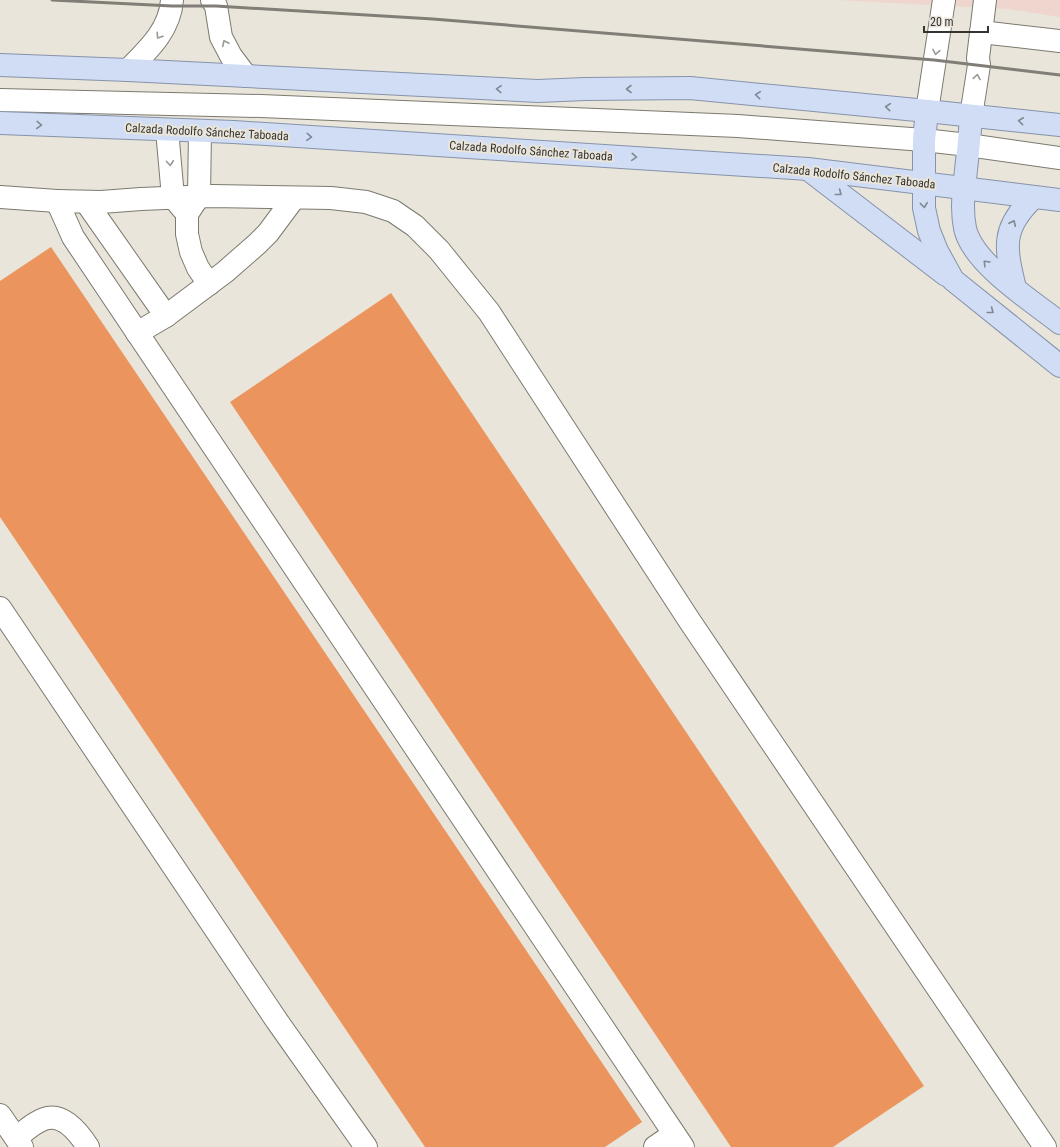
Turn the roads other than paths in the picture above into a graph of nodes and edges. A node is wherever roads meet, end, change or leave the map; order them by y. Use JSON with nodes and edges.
{"nodes":[{"id":1,"x":172,"y":0,"type":"edge"},
{"id":2,"x":207,"y":0,"type":"edge"},
{"id":3,"x":944,"y":0,"type":"edge"},
{"id":4,"x":985,"y":0,"type":"edge"},
{"id":5,"x":981,"y":32,"type":"junction"},
{"id":6,"x":1060,"y":41,"type":"edge"},
{"id":7,"x":0,"y":64,"type":"edge"},
{"id":8,"x":128,"y":70,"type":"junction"},
{"id":9,"x":246,"y":76,"type":"junction"},
{"id":10,"x":0,"y":100,"type":"edge"},
{"id":11,"x":927,"y":111,"type":"junction"},
{"id":12,"x":971,"y":116,"type":"junction"},
{"id":13,"x":0,"y":123,"type":"edge"},
{"id":14,"x":1060,"y":125,"type":"edge"},
{"id":15,"x":167,"y":130,"type":"junction"},
{"id":16,"x":200,"y":131,"type":"junction"},
{"id":17,"x":924,"y":140,"type":"junction"},
{"id":18,"x":968,"y":145,"type":"junction"},
{"id":19,"x":1060,"y":158,"type":"edge"},
{"id":20,"x":808,"y":169,"type":"junction"},
{"id":21,"x":923,"y":182,"type":"junction"},
{"id":22,"x":964,"y":188,"type":"junction"},
{"id":23,"x":199,"y":196,"type":"junction"},
{"id":24,"x":0,"y":197,"type":"edge"},
{"id":25,"x":173,"y":197,"type":"junction"},
{"id":26,"x":1034,"y":197,"type":"junction"},
{"id":27,"x":294,"y":198,"type":"junction"},
{"id":28,"x":1060,"y":200,"type":"edge"},
{"id":29,"x":57,"y":201,"type":"junction"},
{"id":30,"x":86,"y":202,"type":"junction"},
{"id":31,"x":187,"y":214,"type":"junction"},
{"id":32,"x":953,"y":280,"type":"junction"},
{"id":33,"x":209,"y":284,"type":"junction"},
{"id":34,"x":1015,"y":288,"type":"junction"},
{"id":35,"x":166,"y":316,"type":"junction"},
{"id":36,"x":1060,"y":322,"type":"edge"},
{"id":37,"x":138,"y":333,"type":"junction"},
{"id":38,"x":1060,"y":366,"type":"edge"},
{"id":39,"x":0,"y":608,"type":"edge"},
{"id":40,"x":0,"y":1115,"type":"edge"},
{"id":41,"x":679,"y":1140,"type":"edge"},
{"id":42,"x":19,"y":1142,"type":"edge"},
{"id":43,"x":88,"y":1147,"type":"edge"},
{"id":44,"x":366,"y":1147,"type":"edge"},
{"id":45,"x":655,"y":1147,"type":"edge"},
{"id":46,"x":1045,"y":1147,"type":"edge"}],
"edges":[{"from":1,"to":8,"type":"lane","one_way":true},
{"from":9,"to":2,"type":"lane","one_way":true},
{"from":3,"to":11,"type":"lane","one_way":true},
{"from":4,"to":5,"type":"lane"},
{"from":5,"to":6,"type":"lane"},
{"from":12,"to":5,"type":"lane","one_way":true},
{"from":7,"to":8,"type":"main road"},
{"from":8,"to":9,"type":"main road"},
{"from":11,"to":9,"type":"main road","one_way":true},
{"from":10,"to":17,"type":"lane"},
{"from":11,"to":12,"type":"main road"},
{"from":11,"to":17,"type":"main road"},
{"from":14,"to":12,"type":"main road","one_way":true},
{"from":12,"to":18,"type":"main road"},
{"from":13,"to":15,"type":"main road","name":"Calzada Rodolfo Sánchez Taboada","one_way":true},
{"from":15,"to":16,"type":"main road","name":"Calzada Rodolfo Sánchez Taboada"},
{"from":15,"to":25,"type":"lane","one_way":true},
{"from":16,"to":20,"type":"main road","name":"Calzada Rodolfo Sánchez Taboada","one_way":true},
{"from":16,"to":23,"type":"lane"},
{"from":17,"to":18,"type":"lane"},
{"from":17,"to":21,"type":"main road"},
{"from":18,"to":19,"type":"lane"},
{"from":18,"to":22,"type":"main road"},
{"from":20,"to":21,"type":"main road","name":"Calzada Rodolfo Sánchez Taboada"},
{"from":20,"to":32,"type":"main road","one_way":true},
{"from":21,"to":22,"type":"main road","name":"Calzada Rodolfo Sánchez Taboada"},
{"from":21,"to":32,"type":"main road","one_way":true},
{"from":22,"to":26,"type":"main road","name":"Calzada Rodolfo Sánchez Taboada"},
{"from":34,"to":22,"type":"main road","one_way":true},
{"from":23,"to":25,"type":"lane"},
{"from":23,"to":27,"type":"lane"},
{"from":23,"to":31,"type":"lane"},
{"from":24,"to":29,"type":"lane"},
{"from":25,"to":30,"type":"lane"},
{"from":25,"to":31,"type":"lane"},
{"from":26,"to":28,"type":"main road","name":"Calzada Rodolfo Sánchez Taboada"},
{"from":34,"to":26,"type":"main road","one_way":true},
{"from":27,"to":33,"type":"lane"},
{"from":27,"to":46,"type":"lane"},
{"from":29,"to":30,"type":"lane"},
{"from":29,"to":37,"type":"lane"},
{"from":30,"to":35,"type":"lane"},
{"from":31,"to":33,"type":"lane"},
{"from":32,"to":38,"type":"main road","one_way":true},
{"from":33,"to":35,"type":"lane"},
{"from":34,"to":36,"type":"main road"},
{"from":35,"to":37,"type":"lane"},
{"from":37,"to":41,"type":"lane"},
{"from":39,"to":44,"type":"lane"},
{"from":40,"to":42,"type":"lane"},
{"from":41,"to":45,"type":"lane"},
{"from":42,"to":43,"type":"lane"}]}
